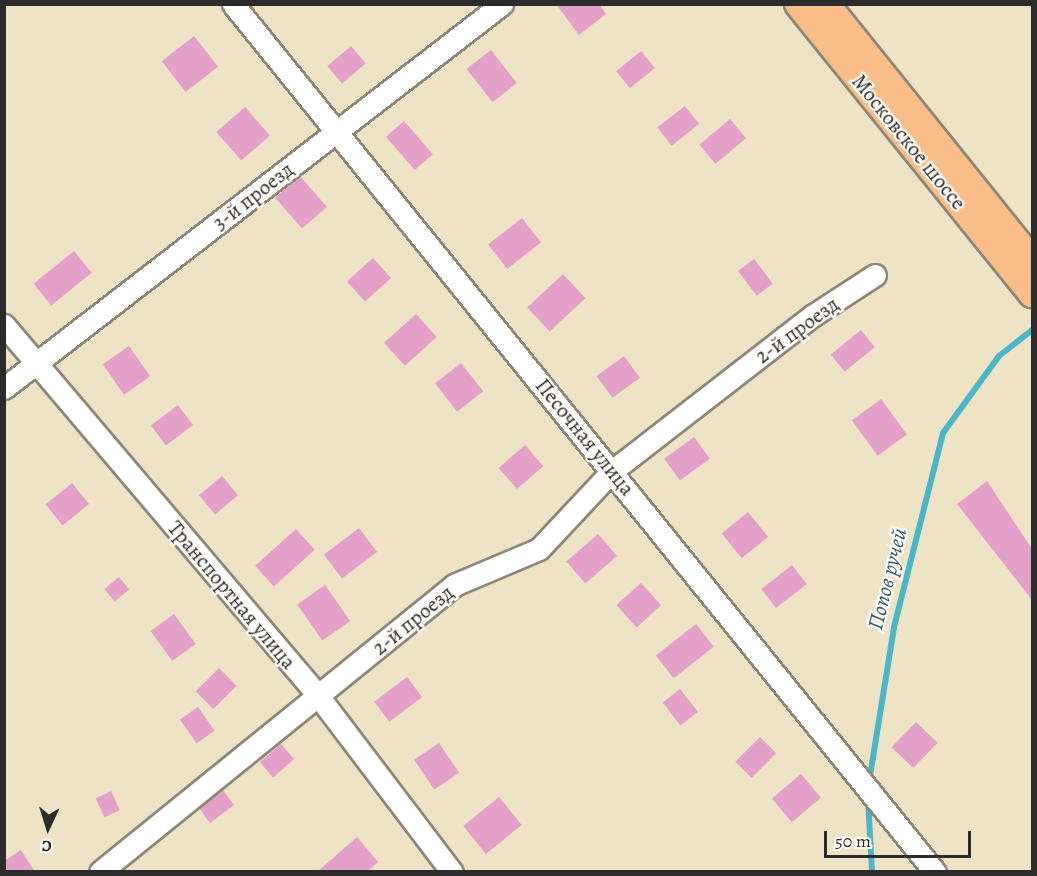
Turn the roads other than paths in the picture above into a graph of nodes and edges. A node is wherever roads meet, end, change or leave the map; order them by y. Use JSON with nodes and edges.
{"nodes":[{"id":1,"x":233,"y":4,"type":"edge"},
{"id":2,"x":502,"y":4,"type":"edge"},
{"id":3,"x":798,"y":4,"type":"edge"},
{"id":4,"x":826,"y":4,"type":"edge"},
{"id":5,"x":337,"y":130,"type":"junction"},
{"id":6,"x":875,"y":275,"type":"dead end"},
{"id":7,"x":1028,"y":278,"type":"edge"},
{"id":8,"x":4,"y":325,"type":"edge"},
{"id":9,"x":36,"y":364,"type":"junction"},
{"id":10,"x":4,"y":388,"type":"edge"},
{"id":11,"x":612,"y":471,"type":"junction"},
{"id":12,"x":319,"y":697,"type":"junction"},
{"id":13,"x":100,"y":872,"type":"edge"},
{"id":14,"x":452,"y":872,"type":"edge"},
{"id":15,"x":935,"y":872,"type":"edge"}],
"edges":[{"from":1,"to":5,"type":"street","name":"Песочная улица"},
{"from":2,"to":5,"type":"street","name":"3-й проезд"},
{"from":3,"to":7,"type":"main road","name":"Московское шоссе"},
{"from":4,"to":7,"type":"main road","name":"Московское шоссе"},
{"from":5,"to":9,"type":"street","name":"3-й проезд"},
{"from":5,"to":11,"type":"street","name":"Песочная улица"},
{"from":6,"to":11,"type":"street","name":"2-й проезд"},
{"from":8,"to":9,"type":"street","name":"Транспортная улица"},
{"from":9,"to":10,"type":"street","name":"3-й проезд"},
{"from":9,"to":12,"type":"street","name":"Транспортная улица"},
{"from":11,"to":12,"type":"street","name":"2-й проезд"},
{"from":11,"to":15,"type":"street","name":"Песочная улица"},
{"from":12,"to":13,"type":"street","name":"2-й проезд"},
{"from":12,"to":14,"type":"street","name":"Транспортная улица"}]}
